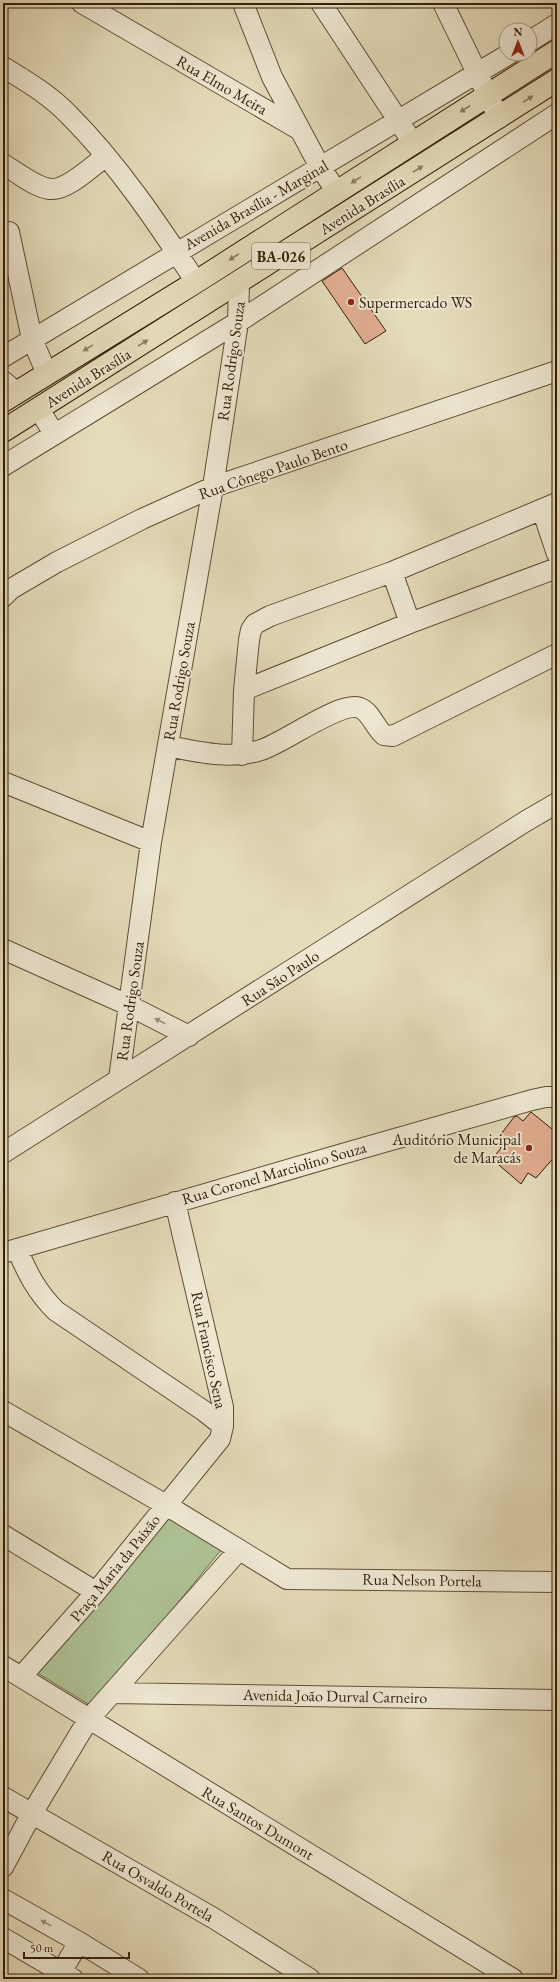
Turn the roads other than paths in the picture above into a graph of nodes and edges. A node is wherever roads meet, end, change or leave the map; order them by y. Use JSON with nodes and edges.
{"nodes":[{"id":1,"x":82,"y":3,"type":"edge"},
{"id":2,"x":243,"y":3,"type":"edge"},
{"id":3,"x":321,"y":3,"type":"edge"},
{"id":4,"x":443,"y":3,"type":"edge"},
{"id":5,"x":557,"y":24,"type":"edge"},
{"id":6,"x":538,"y":36,"type":"edge"},
{"id":7,"x":557,"y":51,"type":"edge"},
{"id":8,"x":498,"y":61,"type":"edge"},
{"id":9,"x":3,"y":67,"type":"edge"},
{"id":10,"x":476,"y":74,"type":"junction"},
{"id":11,"x":557,"y":80,"type":"edge"},
{"id":12,"x":487,"y":95,"type":"junction"},
{"id":13,"x":557,"y":114,"type":"edge"},
{"id":14,"x":499,"y":118,"type":"junction"},
{"id":15,"x":399,"y":121,"type":"junction"},
{"id":16,"x":300,"y":130,"type":"junction"},
{"id":17,"x":413,"y":143,"type":"junction"},
{"id":18,"x":106,"y":156,"type":"junction"},
{"id":19,"x":3,"y":164,"type":"edge"},
{"id":20,"x":320,"y":167,"type":"junction"},
{"id":21,"x":337,"y":192,"type":"junction"},
{"id":22,"x":9,"y":232,"type":"dead end"},
{"id":23,"x":176,"y":252,"type":"junction"},
{"id":24,"x":196,"y":282,"type":"junction"},
{"id":25,"x":239,"y":283,"type":"junction"},
{"id":26,"x":238,"y":322,"type":"junction"},
{"id":27,"x":32,"y":339,"type":"junction"},
{"id":28,"x":3,"y":357,"type":"edge"},
{"id":29,"x":557,"y":372,"type":"edge"},
{"id":30,"x":47,"y":374,"type":"junction"},
{"id":31,"x":8,"y":392,"type":"edge"},
{"id":32,"x":39,"y":409,"type":"junction"},
{"id":33,"x":3,"y":431,"type":"edge"},
{"id":34,"x":54,"y":434,"type":"junction"},
{"id":35,"x":3,"y":466,"type":"edge"},
{"id":36,"x":213,"y":487,"type":"junction"},
{"id":37,"x":550,"y":506,"type":"edge"},
{"id":38,"x":557,"y":554,"type":"edge"},
{"id":39,"x":557,"y":568,"type":"edge"},
{"id":40,"x":392,"y":572,"type":"junction"},
{"id":41,"x":3,"y":597,"type":"edge"},
{"id":42,"x":410,"y":622,"type":"junction"},
{"id":43,"x":557,"y":654,"type":"edge"},
{"id":44,"x":244,"y":690,"type":"junction"},
{"id":45,"x":168,"y":746,"type":"junction"},
{"id":46,"x":242,"y":755,"type":"junction"},
{"id":47,"x":3,"y":782,"type":"edge"},
{"id":48,"x":557,"y":804,"type":"edge"},
{"id":49,"x":151,"y":842,"type":"junction"},
{"id":50,"x":3,"y":949,"type":"edge"},
{"id":51,"x":130,"y":1006,"type":"junction"},
{"id":52,"x":189,"y":1036,"type":"junction"},
{"id":53,"x":119,"y":1079,"type":"junction"},
{"id":54,"x":551,"y":1097,"type":"edge"},
{"id":55,"x":3,"y":1153,"type":"edge"},
{"id":56,"x":175,"y":1202,"type":"junction"},
{"id":57,"x":10,"y":1251,"type":"edge"},
{"id":58,"x":3,"y":1411,"type":"edge"},
{"id":59,"x":223,"y":1426,"type":"junction"},
{"id":60,"x":166,"y":1505,"type":"junction"},
{"id":61,"x":3,"y":1535,"type":"edge"},
{"id":62,"x":239,"y":1550,"type":"junction"},
{"id":63,"x":287,"y":1579,"type":"joint"},
{"id":64,"x":557,"y":1582,"type":"edge"},
{"id":65,"x":96,"y":1592,"type":"junction"},
{"id":66,"x":3,"y":1666,"type":"edge"},
{"id":67,"x":21,"y":1677,"type":"junction"},
{"id":68,"x":113,"y":1693,"type":"junction"},
{"id":69,"x":557,"y":1700,"type":"edge"},
{"id":70,"x":88,"y":1720,"type":"junction"},
{"id":71,"x":3,"y":1798,"type":"edge"},
{"id":72,"x":31,"y":1815,"type":"junction"},
{"id":73,"x":3,"y":1867,"type":"edge"},
{"id":74,"x":3,"y":1899,"type":"edge"},
{"id":75,"x":3,"y":1938,"type":"edge"},
{"id":76,"x":79,"y":1942,"type":"junction"},
{"id":77,"x":64,"y":1977,"type":"edge"},
{"id":78,"x":304,"y":1977,"type":"edge"},
{"id":79,"x":139,"y":1979,"type":"edge"},
{"id":80,"x":513,"y":1979,"type":"edge"}],
"edges":[{"from":1,"to":16,"type":"street","name":"Rua Elmo Meira"},
{"from":2,"to":16,"type":"street"},
{"from":3,"to":15,"type":"street"},
{"from":4,"to":10,"type":"street"},
{"from":5,"to":6,"type":"street"},
{"from":7,"to":12,"type":"main road","name":"Avenida Brasília","number":"BA-026"},
{"from":8,"to":10,"type":"street","name":"Avenida Brasília - Marginal"},
{"from":9,"to":18,"type":"street"},
{"from":10,"to":12,"type":"street"},
{"from":10,"to":15,"type":"street","name":"Avenida Brasília - Marginal"},
{"from":14,"to":11,"type":"main road","name":"Avenida Brasília","number":"BA-026","one_way":true},
{"from":12,"to":14,"type":"street"},
{"from":12,"to":17,"type":"main road","name":"Avenida Brasília","number":"BA-026","one_way":true},
{"from":13,"to":26,"type":"street"},
{"from":25,"to":14,"type":"main road","name":"Avenida Brasília","number":"BA-026","one_way":true},
{"from":15,"to":17,"type":"street"},
{"from":15,"to":20,"type":"street","name":"Avenida Brasília - Marginal"},
{"from":16,"to":20,"type":"street"},
{"from":17,"to":21,"type":"main road","name":"Avenida Brasília","number":"BA-026","one_way":true},
{"from":18,"to":19,"type":"street"},
{"from":18,"to":23,"type":"street"},
{"from":20,"to":21,"type":"street"},
{"from":20,"to":23,"type":"street","name":"Avenida Brasília - Marginal"},
{"from":21,"to":24,"type":"main road","name":"Avenida Brasília","number":"BA-026","one_way":true},
{"from":22,"to":27,"type":"street"},
{"from":23,"to":24,"type":"street"},
{"from":23,"to":27,"type":"street","name":"Avenida Brasília - Marginal"},
{"from":24,"to":30,"type":"main road","name":"Avenida Brasília","number":"BA-026","one_way":true},
{"from":25,"to":26,"type":"street","name":"Rua Rodrigo Souza"},
{"from":32,"to":25,"type":"main road","name":"Avenida Brasília","number":"BA-026","one_way":true},
{"from":26,"to":34,"type":"street"},
{"from":26,"to":36,"type":"street","name":"Rua Rodrigo Souza"},
{"from":27,"to":28,"type":"street","name":"Avenida Brasília - Marginal"},
{"from":27,"to":30,"type":"street"},
{"from":29,"to":36,"type":"street","name":"Rua Cônego Paulo Bento"},
{"from":30,"to":31,"type":"main road","name":"Avenida Brasília","number":"BA-026"},
{"from":32,"to":33,"type":"main road","name":"Avenida Brasília","number":"BA-026"},
{"from":32,"to":34,"type":"street"},
{"from":34,"to":35,"type":"street"},
{"from":36,"to":41,"type":"street","name":"Rua Cônego Paulo Bento"},
{"from":36,"to":45,"type":"street","name":"Rua Rodrigo Souza"},
{"from":37,"to":38,"type":"street"},
{"from":37,"to":40,"type":"street"},
{"from":39,"to":42,"type":"street"},
{"from":40,"to":42,"type":"street"},
{"from":40,"to":44,"type":"street"},
{"from":42,"to":44,"type":"street"},
{"from":43,"to":46,"type":"street"},
{"from":44,"to":46,"type":"street"},
{"from":45,"to":46,"type":"street"},
{"from":45,"to":49,"type":"street","name":"Rua Rodrigo Souza"},
{"from":47,"to":49,"type":"street"},
{"from":48,"to":52,"type":"street","name":"Rua São Paulo"},
{"from":49,"to":51,"type":"street","name":"Rua Rodrigo Souza"},
{"from":50,"to":51,"type":"street"},
{"from":52,"to":51,"type":"street","one_way":true},
{"from":51,"to":53,"type":"street","name":"Rua Rodrigo Souza"},
{"from":52,"to":53,"type":"street","name":"Rua São Paulo"},
{"from":53,"to":55,"type":"street","name":"Rua São Paulo"},
{"from":54,"to":56,"type":"street","name":"Rua Coronel Marciolino Souza"},
{"from":56,"to":57,"type":"street","name":"Rua Coronel Marciolino Souza"},
{"from":56,"to":59,"type":"street","name":"Rua Francisco Sena"},
{"from":57,"to":59,"type":"street"},
{"from":58,"to":60,"type":"street"},
{"from":59,"to":60,"type":"street","name":"Rua Francisco Sena"},
{"from":60,"to":62,"type":"street","name":"Praça Maria da Paixão"},
{"from":60,"to":65,"type":"street","name":"Praça Maria da Paixão"},
{"from":61,"to":65,"type":"street"},
{"from":62,"to":63,"type":"street","name":"Praça Maria da Paixão"},
{"from":62,"to":68,"type":"street"},
{"from":63,"to":64,"type":"street","name":"Rua Nelson Portela"},
{"from":65,"to":67,"type":"street","name":"Praça Maria da Paixão"},
{"from":66,"to":67,"type":"street","name":"Rua Santos Dumont"},
{"from":67,"to":70,"type":"street","name":"Rua Santos Dumont"},
{"from":68,"to":69,"type":"street","name":"Avenida João Durval Carneiro"},
{"from":68,"to":70,"type":"street"},
{"from":70,"to":72,"type":"street"},
{"from":70,"to":80,"type":"street","name":"Rua Santos Dumont"},
{"from":71,"to":72,"type":"street","name":"Rua Osvaldo Portela"},
{"from":72,"to":73,"type":"street"},
{"from":72,"to":78,"type":"street","name":"Rua Osvaldo Portela"},
{"from":76,"to":74,"type":"street","one_way":true},
{"from":75,"to":77,"type":"street"},
{"from":76,"to":77,"type":"street"},
{"from":76,"to":79,"type":"street"}]}
